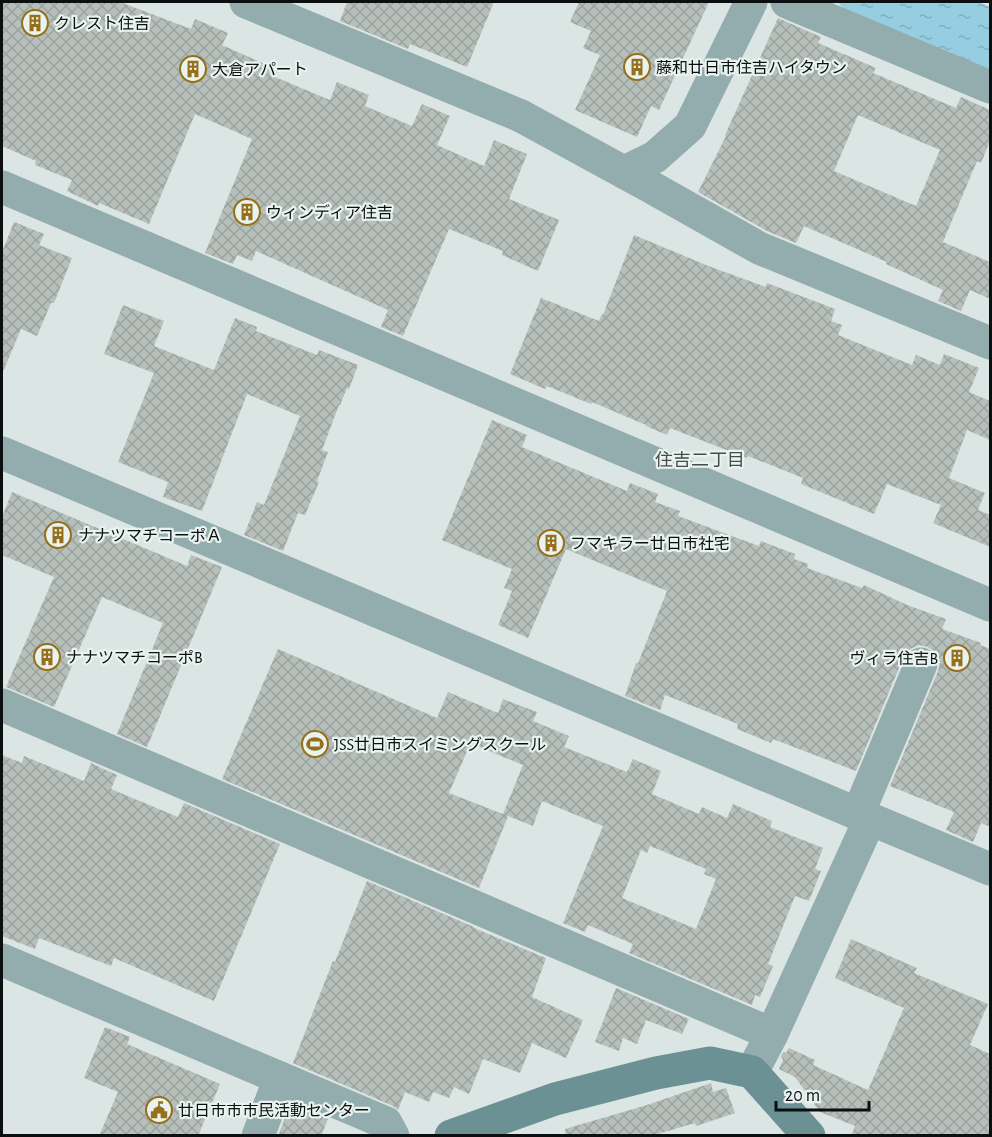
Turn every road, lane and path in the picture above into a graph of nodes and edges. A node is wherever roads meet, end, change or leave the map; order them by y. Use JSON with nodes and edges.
{"nodes":[{"id":1,"x":246,"y":2,"type":"edge"},
{"id":2,"x":751,"y":2,"type":"edge"},
{"id":3,"x":787,"y":2,"type":"edge"},
{"id":4,"x":990,"y":87,"type":"edge"},
{"id":5,"x":624,"y":172,"type":"junction"},
{"id":6,"x":2,"y":187,"type":"edge"},
{"id":7,"x":990,"y":343,"type":"edge"},
{"id":8,"x":2,"y":453,"type":"edge"},
{"id":9,"x":990,"y":605,"type":"edge"},
{"id":10,"x":921,"y":664,"type":"dead end"},
{"id":11,"x":2,"y":705,"type":"edge"},
{"id":12,"x":864,"y":817,"type":"junction"},
{"id":13,"x":990,"y":869,"type":"edge"},
{"id":14,"x":2,"y":960,"type":"edge"},
{"id":15,"x":772,"y":1034,"type":"junction"},
{"id":16,"x":753,"y":1071,"type":"junction"},
{"id":17,"x":280,"y":1078,"type":"junction"},
{"id":18,"x":258,"y":1136,"type":"edge"},
{"id":19,"x":393,"y":1136,"type":"edge"},
{"id":20,"x":451,"y":1136,"type":"edge"},
{"id":21,"x":808,"y":1136,"type":"edge"}],
"edges":[{"from":1,"to":5,"type":"street"},
{"from":2,"to":5,"type":"street"},
{"from":3,"to":4,"type":"street"},
{"from":5,"to":7,"type":"street"},
{"from":6,"to":9,"type":"street"},
{"from":8,"to":12,"type":"street"},
{"from":10,"to":12,"type":"street"},
{"from":11,"to":15,"type":"street"},
{"from":12,"to":13,"type":"street"},
{"from":12,"to":15,"type":"street"},
{"from":14,"to":17,"type":"street"},
{"from":15,"to":16,"type":"street"},
{"from":16,"to":20,"type":"street"},
{"from":16,"to":21,"type":"street"},
{"from":17,"to":18,"type":"street"},
{"from":17,"to":19,"type":"street"}]}
